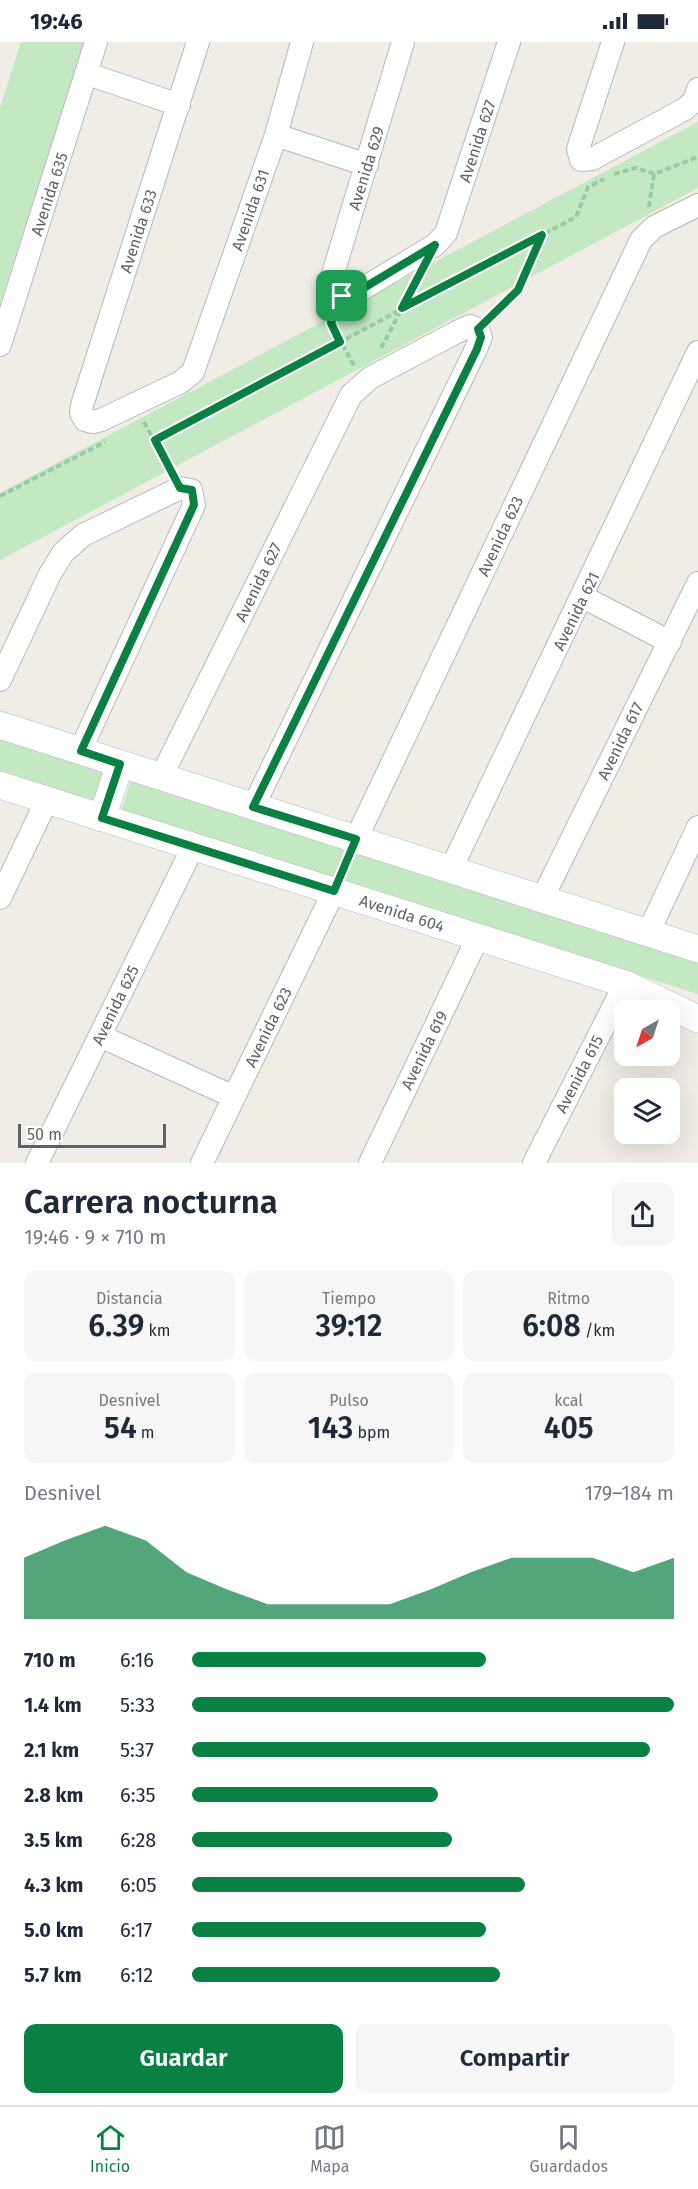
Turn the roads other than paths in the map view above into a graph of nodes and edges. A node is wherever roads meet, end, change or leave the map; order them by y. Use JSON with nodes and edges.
{"nodes":[{"id":1,"x":96,"y":42,"type":"edge"},
{"id":2,"x":198,"y":42,"type":"edge"},
{"id":3,"x":302,"y":42,"type":"edge"},
{"id":4,"x":403,"y":42,"type":"edge"},
{"id":5,"x":613,"y":42,"type":"edge"},
{"id":6,"x":502,"y":44,"type":"edge"},
{"id":7,"x":88,"y":74,"type":"junction"},
{"id":8,"x":695,"y":96,"type":"edge"},
{"id":9,"x":179,"y":105,"type":"junction"},
{"id":10,"x":276,"y":135,"type":"junction"},
{"id":11,"x":367,"y":165,"type":"junction"},
{"id":12,"x":698,"y":205,"type":"edge"},
{"id":13,"x":339,"y":294,"type":"joint"},
{"id":14,"x":0,"y":345,"type":"edge"},
{"id":15,"x":698,"y":352,"type":"edge"},
{"id":16,"x":190,"y":376,"type":"joint"},
{"id":17,"x":698,"y":583,"type":"edge"},
{"id":18,"x":583,"y":597,"type":"junction"},
{"id":19,"x":670,"y":642,"type":"junction"},
{"id":20,"x":0,"y":680,"type":"edge"},
{"id":21,"x":0,"y":725,"type":"edge"},
{"id":22,"x":81,"y":751,"type":"junction"},
{"id":23,"x":120,"y":764,"type":"junction"},
{"id":24,"x":161,"y":777,"type":"junction"},
{"id":25,"x":0,"y":785,"type":"edge"},
{"id":26,"x":47,"y":800,"type":"junction"},
{"id":27,"x":253,"y":807,"type":"junction"},
{"id":28,"x":102,"y":818,"type":"junction"},
{"id":29,"x":698,"y":827,"type":"edge"},
{"id":30,"x":356,"y":839,"type":"junction"},
{"id":31,"x":193,"y":847,"type":"junction"},
{"id":32,"x":451,"y":869,"type":"junction"},
{"id":33,"x":334,"y":891,"type":"junction"},
{"id":34,"x":0,"y":898,"type":"edge"},
{"id":35,"x":542,"y":899,"type":"junction"},
{"id":36,"x":648,"y":933,"type":"junction"},
{"id":37,"x":478,"y":938,"type":"junction"},
{"id":38,"x":698,"y":949,"type":"edge"},
{"id":39,"x":625,"y":984,"type":"junction"},
{"id":40,"x":698,"y":1019,"type":"edge"},
{"id":41,"x":100,"y":1036,"type":"junction"},
{"id":42,"x":234,"y":1097,"type":"junction"},
{"id":43,"x":37,"y":1163,"type":"edge"},
{"id":44,"x":202,"y":1163,"type":"edge"},
{"id":45,"x":370,"y":1163,"type":"edge"},
{"id":46,"x":534,"y":1163,"type":"edge"}],
"edges":[{"from":1,"to":7,"type":"street","name":"Avenida 635"},
{"from":2,"to":9,"type":"street","name":"Avenida 633"},
{"from":3,"to":10,"type":"street","name":"Avenida 631"},
{"from":4,"to":11,"type":"street","name":"Avenida 629"},
{"from":5,"to":8,"type":"street"},
{"from":6,"to":13,"type":"street","name":"Avenida 627"},
{"from":7,"to":9,"type":"street"},
{"from":7,"to":14,"type":"street","name":"Avenida 635"},
{"from":9,"to":16,"type":"street","name":"Avenida 633"},
{"from":10,"to":11,"type":"street"},
{"from":10,"to":16,"type":"street","name":"Avenida 631"},
{"from":11,"to":13,"type":"street","name":"Avenida 629"},
{"from":12,"to":30,"type":"street","name":"Avenida 623"},
{"from":15,"to":18,"type":"street","name":"Avenida 621"},
{"from":17,"to":19,"type":"street","name":"Avenida 617"},
{"from":18,"to":19,"type":"street"},
{"from":18,"to":32,"type":"street","name":"Avenida 621"},
{"from":19,"to":35,"type":"street","name":"Avenida 617"},
{"from":20,"to":22,"type":"street"},
{"from":21,"to":22,"type":"street"},
{"from":22,"to":23,"type":"street"},
{"from":23,"to":24,"type":"street"},
{"from":23,"to":28,"type":"street"},
{"from":24,"to":27,"type":"street"},
{"from":24,"to":27,"type":"street","name":"Avenida 627"},
{"from":25,"to":26,"type":"street","name":"Avenida 604"},
{"from":26,"to":28,"type":"street","name":"Avenida 604"},
{"from":26,"to":34,"type":"street"},
{"from":27,"to":30,"type":"street"},
{"from":28,"to":31,"type":"street","name":"Avenida 604"},
{"from":29,"to":36,"type":"street"},
{"from":30,"to":32,"type":"street"},
{"from":31,"to":33,"type":"street","name":"Avenida 604"},
{"from":31,"to":41,"type":"street","name":"Avenida 625"},
{"from":32,"to":35,"type":"street"},
{"from":33,"to":37,"type":"street","name":"Avenida 604"},
{"from":33,"to":42,"type":"street","name":"Avenida 623"},
{"from":35,"to":36,"type":"street"},
{"from":36,"to":38,"type":"street"},
{"from":37,"to":39,"type":"street","name":"Avenida 604"},
{"from":37,"to":45,"type":"street","name":"Avenida 619"},
{"from":39,"to":40,"type":"street","name":"Avenida 604"},
{"from":39,"to":46,"type":"street","name":"Avenida 615"},
{"from":41,"to":42,"type":"street"},
{"from":41,"to":43,"type":"street","name":"Avenida 625"},
{"from":42,"to":44,"type":"street","name":"Avenida 623"}]}
